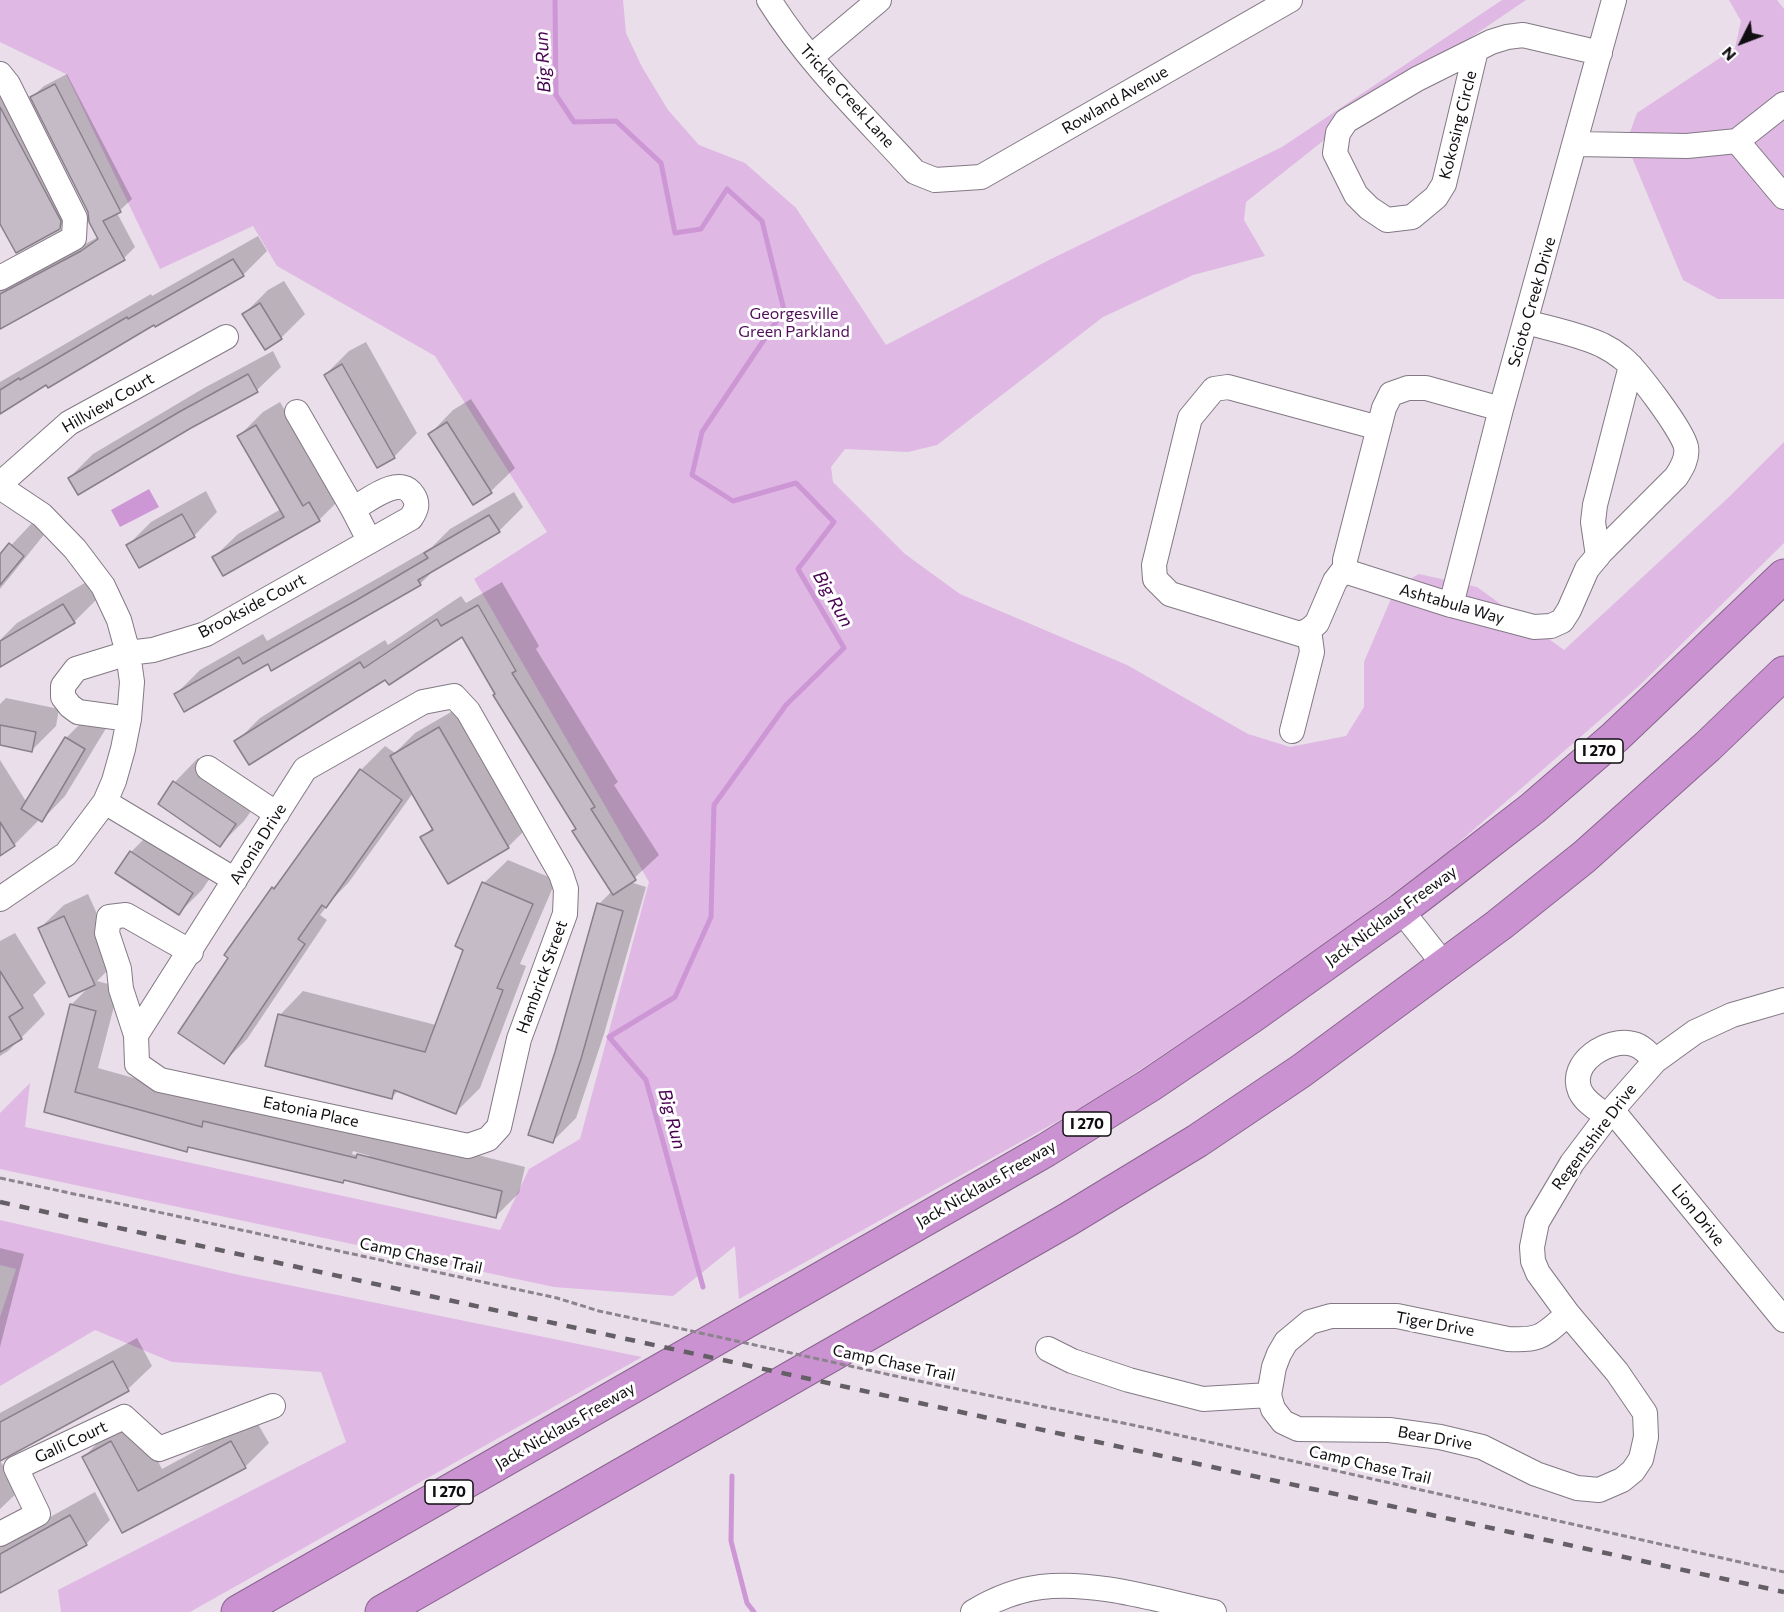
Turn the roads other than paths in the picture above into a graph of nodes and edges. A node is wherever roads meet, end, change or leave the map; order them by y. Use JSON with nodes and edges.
{"nodes":[{"id":1,"x":770,"y":0,"type":"edge"},
{"id":2,"x":879,"y":0,"type":"edge"},
{"id":3,"x":1290,"y":0,"type":"edge"},
{"id":4,"x":1614,"y":0,"type":"edge"},
{"id":5,"x":1476,"y":50,"type":"junction"},
{"id":6,"x":1600,"y":54,"type":"junction"},
{"id":7,"x":810,"y":57,"type":"junction"},
{"id":8,"x":0,"y":74,"type":"edge"},
{"id":9,"x":1784,"y":104,"type":"edge"},
{"id":10,"x":1737,"y":141,"type":"junction"},
{"id":11,"x":1576,"y":144,"type":"junction"},
{"id":12,"x":935,"y":180,"type":"joint"},
{"id":13,"x":1784,"y":197,"type":"edge"},
{"id":14,"x":3,"y":270,"type":"edge"},
{"id":15,"x":1526,"y":322,"type":"junction"},
{"id":16,"x":226,"y":337,"type":"dead end"},
{"id":17,"x":1631,"y":366,"type":"junction"},
{"id":18,"x":1501,"y":409,"type":"junction"},
{"id":19,"x":297,"y":412,"type":"dead end"},
{"id":20,"x":1379,"y":428,"type":"junction"},
{"id":21,"x":0,"y":485,"type":"edge"},
{"id":22,"x":353,"y":509,"type":"junction"},
{"id":23,"x":369,"y":540,"type":"junction"},
{"id":24,"x":1598,"y":556,"type":"junction"},
{"id":25,"x":1345,"y":568,"type":"junction"},
{"id":26,"x":1784,"y":576,"type":"edge"},
{"id":27,"x":1451,"y":605,"type":"junction"},
{"id":28,"x":1309,"y":630,"type":"junction"},
{"id":29,"x":128,"y":653,"type":"junction"},
{"id":30,"x":1784,"y":673,"type":"edge"},
{"id":31,"x":454,"y":696,"type":"joint"},
{"id":32,"x":129,"y":719,"type":"junction"},
{"id":33,"x":1292,"y":731,"type":"dead end"},
{"id":34,"x":208,"y":768,"type":"dead end"},
{"id":35,"x":105,"y":802,"type":"junction"},
{"id":36,"x":277,"y":814,"type":"junction"},
{"id":37,"x":235,"y":880,"type":"junction"},
{"id":38,"x":0,"y":899,"type":"edge"},
{"id":39,"x":1401,"y":910,"type":"junction"},
{"id":40,"x":191,"y":952,"type":"junction"},
{"id":41,"x":1445,"y":966,"type":"junction"},
{"id":42,"x":1784,"y":1000,"type":"edge"},
{"id":43,"x":136,"y":1035,"type":"junction"},
{"id":44,"x":1655,"y":1061,"type":"junction"},
{"id":45,"x":1610,"y":1113,"type":"junction"},
{"id":46,"x":488,"y":1139,"type":"joint"},
{"id":47,"x":1568,"y":1314,"type":"junction"},
{"id":48,"x":1784,"y":1320,"type":"edge"},
{"id":49,"x":1048,"y":1349,"type":"dead end"},
{"id":50,"x":1269,"y":1395,"type":"junction"},
{"id":51,"x":273,"y":1406,"type":"dead end"},
{"id":52,"x":1609,"y":1487,"type":"joint"},
{"id":53,"x":0,"y":1534,"type":"edge"},
{"id":54,"x":237,"y":1612,"type":"edge"},
{"id":55,"x":382,"y":1612,"type":"edge"},
{"id":56,"x":973,"y":1612,"type":"edge"},
{"id":57,"x":1214,"y":1612,"type":"edge"}],
"edges":[{"from":1,"to":7,"type":"street","name":"Trickle Creek Lane"},
{"from":2,"to":7,"type":"street"},
{"from":3,"to":12,"type":"street","name":"Rowland Avenue"},
{"from":4,"to":6,"type":"street","name":"Scioto Creek Drive"},
{"from":5,"to":5,"type":"street","name":"Kokosing Circle"},
{"from":5,"to":6,"type":"street","name":"Kokosing Circle"},
{"from":6,"to":11,"type":"street","name":"Scioto Creek Drive"},
{"from":7,"to":12,"type":"street","name":"Trickle Creek Lane"},
{"from":8,"to":14,"type":"street"},
{"from":9,"to":10,"type":"street"},
{"from":10,"to":11,"type":"street"},
{"from":10,"to":13,"type":"street"},
{"from":11,"to":15,"type":"street","name":"Scioto Creek Drive"},
{"from":15,"to":17,"type":"street"},
{"from":15,"to":18,"type":"street","name":"Scioto Creek Drive"},
{"from":16,"to":21,"type":"street","name":"Hillview Court"},
{"from":17,"to":24,"type":"street"},
{"from":17,"to":24,"type":"street"},
{"from":18,"to":20,"type":"street"},
{"from":18,"to":27,"type":"street","name":"Scioto Creek Drive"},
{"from":19,"to":22,"type":"street"},
{"from":20,"to":25,"type":"street"},
{"from":20,"to":28,"type":"street"},
{"from":21,"to":29,"type":"street"},
{"from":22,"to":23,"type":"street"},
{"from":22,"to":23,"type":"street","name":"Brookside Court"},
{"from":23,"to":29,"type":"street","name":"Brookside Court"},
{"from":24,"to":27,"type":"street","name":"Ashtabula Way"},
{"from":25,"to":27,"type":"street","name":"Ashtabula Way"},
{"from":25,"to":28,"type":"street"},
{"from":26,"to":39,"type":"highway","name":"Jack Nicklaus Freeway","number":"I 270"},
{"from":28,"to":33,"type":"street"},
{"from":29,"to":32,"type":"street"},
{"from":29,"to":32,"type":"street","name":"Brookside Court"},
{"from":30,"to":41,"type":"highway"},
{"from":31,"to":36,"type":"street","name":"Avonia Drive"},
{"from":31,"to":46,"type":"street","name":"Hambrick Street"},
{"from":32,"to":35,"type":"street"},
{"from":34,"to":36,"type":"street"},
{"from":35,"to":37,"type":"street"},
{"from":35,"to":38,"type":"street"},
{"from":36,"to":37,"type":"street","name":"Avonia Drive"},
{"from":37,"to":40,"type":"street","name":"Avonia Drive"},
{"from":39,"to":41,"type":"street"},
{"from":39,"to":54,"type":"highway","name":"Jack Nicklaus Freeway","number":"I 270"},
{"from":40,"to":43,"type":"street","name":"Avonia Drive"},
{"from":40,"to":43,"type":"street"},
{"from":41,"to":55,"type":"highway"},
{"from":42,"to":44,"type":"street","name":"Regentshire Drive"},
{"from":43,"to":46,"type":"street","name":"Eatonia Place"},
{"from":44,"to":45,"type":"street","name":"Regentshire Drive"},
{"from":44,"to":45,"type":"street","name":"Lion Drive"},
{"from":45,"to":47,"type":"street","name":"Regentshire Drive"},
{"from":45,"to":48,"type":"street","name":"Lion Drive"},
{"from":47,"to":50,"type":"street","name":"Tiger Drive"},
{"from":47,"to":52,"type":"street","name":"Regentshire Drive"},
{"from":49,"to":50,"type":"street"},
{"from":50,"to":52,"type":"street","name":"Bear Drive"},
{"from":51,"to":53,"type":"street","name":"Galli Court"},
{"from":56,"to":57,"type":"street"}]}
